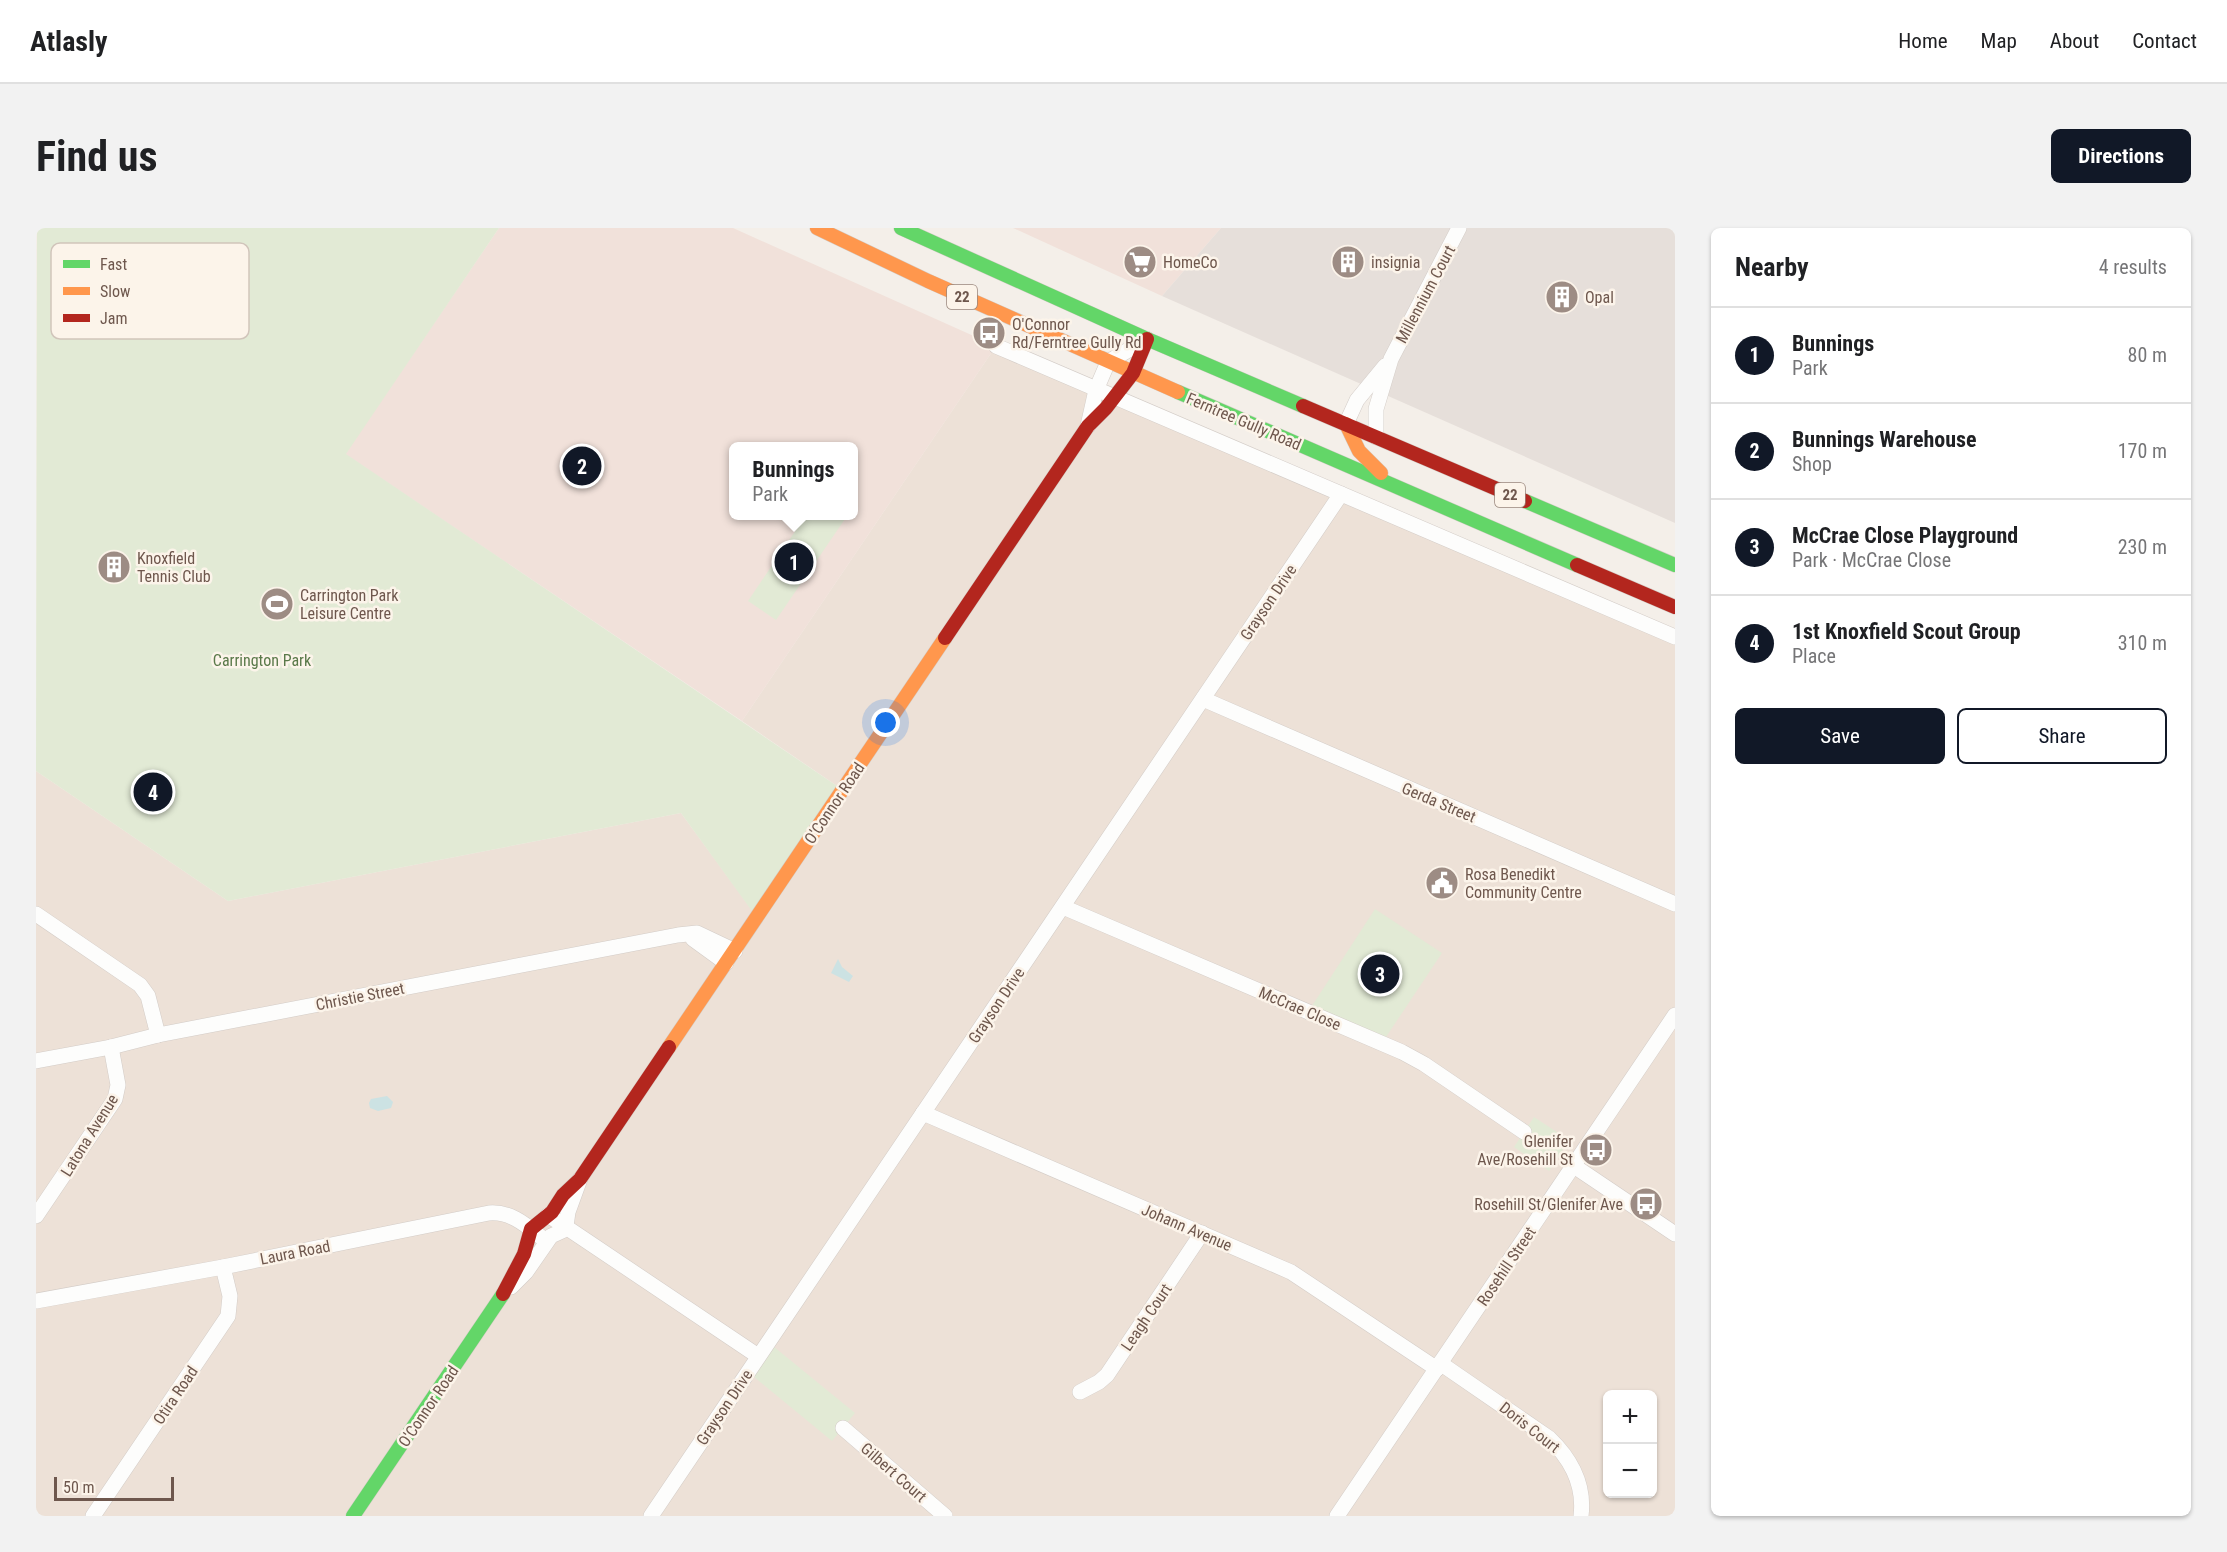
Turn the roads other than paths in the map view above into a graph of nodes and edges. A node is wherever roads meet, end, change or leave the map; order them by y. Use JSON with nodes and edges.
{"nodes":[{"id":1,"x":817,"y":228,"type":"edge"},
{"id":2,"x":901,"y":228,"type":"edge"},
{"id":3,"x":1459,"y":228,"type":"edge"},
{"id":4,"x":1147,"y":339,"type":"junction"},
{"id":5,"x":996,"y":346,"type":"dead end"},
{"id":6,"x":1390,"y":359,"type":"junction"},
{"id":7,"x":1108,"y":362,"type":"junction"},
{"id":8,"x":1133,"y":373,"type":"junction"},
{"id":9,"x":1096,"y":390,"type":"junction"},
{"id":10,"x":1115,"y":398,"type":"junction"},
{"id":11,"x":1346,"y":424,"type":"junction"},
{"id":12,"x":1088,"y":426,"type":"junction"},
{"id":13,"x":1376,"y":437,"type":"junction"},
{"id":14,"x":1395,"y":486,"type":"junction"},
{"id":15,"x":1341,"y":494,"type":"junction"},
{"id":16,"x":1675,"y":565,"type":"edge"},
{"id":17,"x":1675,"y":607,"type":"edge"},
{"id":18,"x":1675,"y":638,"type":"edge"},
{"id":19,"x":1203,"y":699,"type":"junction"},
{"id":20,"x":1675,"y":904,"type":"edge"},
{"id":21,"x":1063,"y":907,"type":"junction"},
{"id":22,"x":36,"y":914,"type":"edge"},
{"id":23,"x":730,"y":957,"type":"junction"},
{"id":24,"x":1675,"y":1015,"type":"edge"},
{"id":25,"x":158,"y":1035,"type":"junction"},
{"id":26,"x":111,"y":1047,"type":"junction"},
{"id":27,"x":36,"y":1061,"type":"edge"},
{"id":28,"x":923,"y":1113,"type":"junction"},
{"id":29,"x":1524,"y":1132,"type":"dead end"},
{"id":30,"x":1575,"y":1166,"type":"junction"},
{"id":31,"x":580,"y":1179,"type":"junction"},
{"id":32,"x":548,"y":1215,"type":"junction"},
{"id":33,"x":36,"y":1216,"type":"edge"},
{"id":34,"x":566,"y":1226,"type":"junction"},
{"id":35,"x":531,"y":1229,"type":"junction"},
{"id":36,"x":1202,"y":1233,"type":"junction"},
{"id":37,"x":1675,"y":1234,"type":"edge"},
{"id":38,"x":546,"y":1241,"type":"junction"},
{"id":39,"x":223,"y":1267,"type":"junction"},
{"id":40,"x":502,"y":1296,"type":"junction"},
{"id":41,"x":36,"y":1301,"type":"edge"},
{"id":42,"x":758,"y":1356,"type":"junction"},
{"id":43,"x":1438,"y":1366,"type":"junction"},
{"id":44,"x":1080,"y":1392,"type":"dead end"},
{"id":45,"x":843,"y":1428,"type":"dead end"},
{"id":46,"x":93,"y":1516,"type":"edge"},
{"id":47,"x":353,"y":1516,"type":"edge"},
{"id":48,"x":651,"y":1516,"type":"edge"},
{"id":49,"x":945,"y":1516,"type":"edge"},
{"id":50,"x":1338,"y":1516,"type":"edge"},
{"id":51,"x":1581,"y":1516,"type":"edge"}],
"edges":[{"from":1,"to":7,"type":"main road","name":"Ferntree Gully Road","number":"22"},
{"from":2,"to":4,"type":"main road","number":"22"},
{"from":3,"to":6,"type":"street","name":"Millennium Court"},
{"from":4,"to":7,"type":"street"},
{"from":4,"to":8,"type":"main road","name":"O'Connor Road"},
{"from":4,"to":11,"type":"main road","number":"22"},
{"from":5,"to":9,"type":"street","name":"Ferntree Gully Road"},
{"from":6,"to":11,"type":"street","name":"Millennium Court"},
{"from":6,"to":13,"type":"street","name":"Millennium Court"},
{"from":7,"to":8,"type":"main road","name":"Ferntree Gully Road","number":"22"},
{"from":7,"to":9,"type":"street","name":"O'Connor Road"},
{"from":8,"to":10,"type":"main road","name":"O'Connor Road"},
{"from":8,"to":14,"type":"main road","name":"Ferntree Gully Road","number":"22"},
{"from":9,"to":10,"type":"street","name":"Ferntree Gully Road"},
{"from":9,"to":12,"type":"street","name":"O'Connor Road"},
{"from":10,"to":12,"type":"main road","name":"O'Connor Road"},
{"from":10,"to":15,"type":"street","name":"Ferntree Gully Road"},
{"from":11,"to":13,"type":"main road","number":"22"},
{"from":11,"to":14,"type":"main road"},
{"from":12,"to":23,"type":"main road","name":"O'Connor Road"},
{"from":13,"to":16,"type":"main road","number":"22"},
{"from":14,"to":17,"type":"main road","name":"Ferntree Gully Road","number":"22"},
{"from":15,"to":18,"type":"street","name":"Ferntree Gully Road"},
{"from":15,"to":19,"type":"street","name":"Grayson Drive"},
{"from":19,"to":20,"type":"street","name":"Gerda Street"},
{"from":19,"to":21,"type":"street","name":"Grayson Drive"},
{"from":21,"to":28,"type":"street","name":"Grayson Drive"},
{"from":21,"to":29,"type":"street","name":"McCrae Close"},
{"from":22,"to":25,"type":"street"},
{"from":23,"to":25,"type":"street","name":"Christie Street"},
{"from":23,"to":31,"type":"main road","name":"O'Connor Road"},
{"from":24,"to":30,"type":"street","name":"Rosehill Street"},
{"from":25,"to":26,"type":"street","name":"Christie Street"},
{"from":26,"to":27,"type":"street","name":"Christie Street"},
{"from":26,"to":33,"type":"street","name":"Latona Avenue"},
{"from":28,"to":36,"type":"street","name":"Johann Avenue"},
{"from":28,"to":42,"type":"street","name":"Grayson Drive"},
{"from":30,"to":37,"type":"street"},
{"from":30,"to":43,"type":"street","name":"Rosehill Street"},
{"from":31,"to":32,"type":"main road","name":"O'Connor Road"},
{"from":31,"to":34,"type":"street","name":"O'Connor Road"},
{"from":32,"to":34,"type":"street"},
{"from":32,"to":35,"type":"main road","name":"O'Connor Road"},
{"from":34,"to":38,"type":"street","name":"O'Connor Road"},
{"from":34,"to":42,"type":"street"},
{"from":35,"to":38,"type":"street","name":"Laura Road"},
{"from":35,"to":39,"type":"street","name":"Laura Road"},
{"from":35,"to":40,"type":"main road","name":"O'Connor Road"},
{"from":36,"to":43,"type":"street","name":"Johann Avenue"},
{"from":36,"to":44,"type":"street","name":"Leagh Court"},
{"from":38,"to":40,"type":"street","name":"O'Connor Road"},
{"from":39,"to":41,"type":"street","name":"Laura Road"},
{"from":39,"to":46,"type":"street","name":"Otira Road"},
{"from":40,"to":47,"type":"main road","name":"O'Connor Road"},
{"from":42,"to":48,"type":"street","name":"Grayson Drive"},
{"from":43,"to":50,"type":"street","name":"Rosehill Street"},
{"from":43,"to":51,"type":"street","name":"Doris Court"},
{"from":45,"to":49,"type":"street","name":"Gilbert Court"}]}
